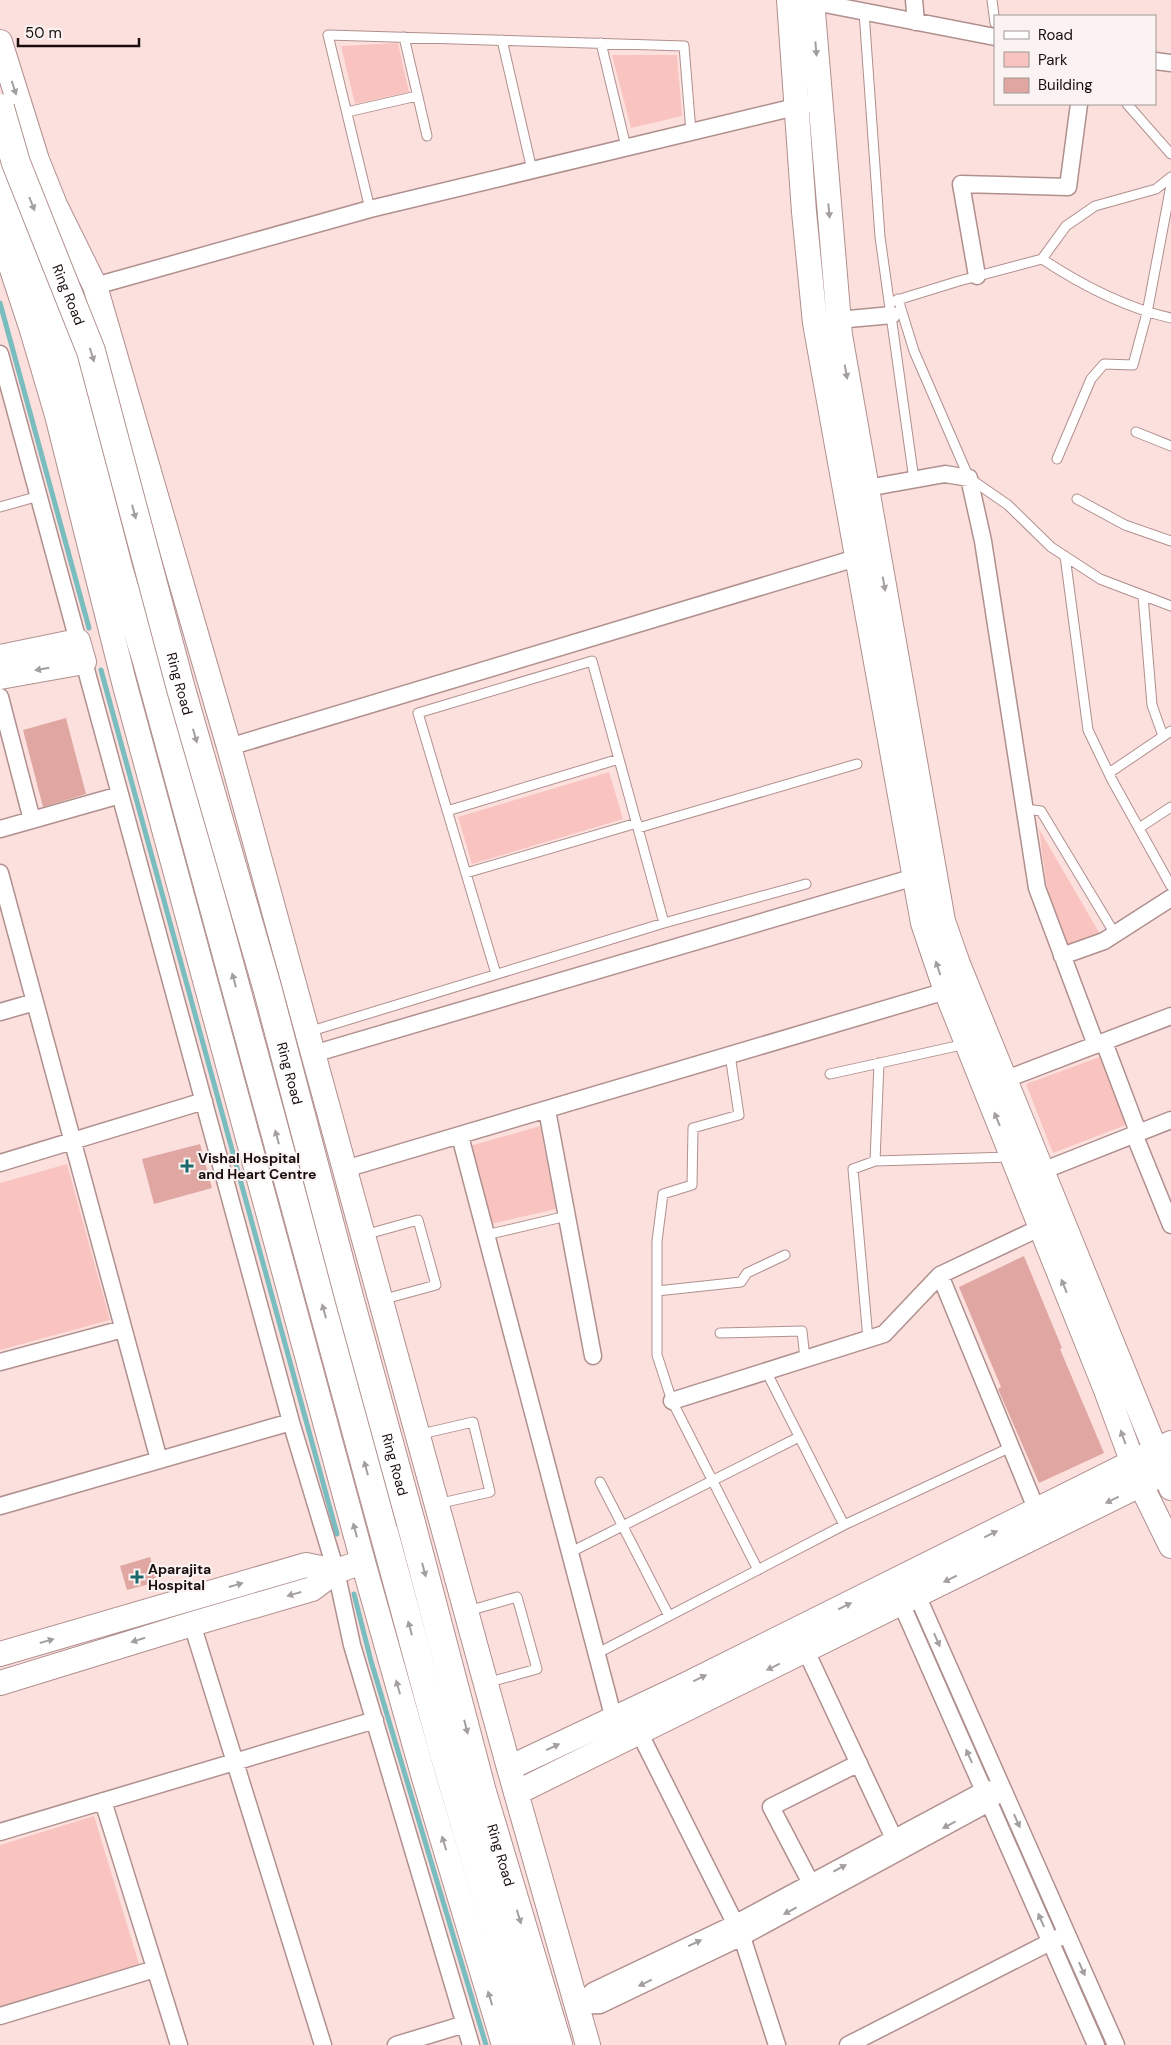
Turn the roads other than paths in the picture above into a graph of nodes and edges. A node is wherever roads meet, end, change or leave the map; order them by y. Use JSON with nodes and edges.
{"nodes":[{"id":1,"x":804,"y":0,"type":"edge"},
{"id":2,"x":914,"y":0,"type":"edge"},
{"id":3,"x":992,"y":0,"type":"edge"},
{"id":4,"x":864,"y":12,"type":"junction"},
{"id":5,"x":994,"y":15,"type":"edge"},
{"id":6,"x":916,"y":22,"type":"junction"},
{"id":7,"x":404,"y":37,"type":"junction"},
{"id":8,"x":994,"y":37,"type":"edge"},
{"id":9,"x":502,"y":40,"type":"junction"},
{"id":10,"x":0,"y":42,"type":"edge"},
{"id":11,"x":601,"y":43,"type":"junction"},
{"id":12,"x":1156,"y":61,"type":"edge"},
{"id":13,"x":1171,"y":63,"type":"edge"},
{"id":14,"x":417,"y":96,"type":"junction"},
{"id":15,"x":820,"y":101,"type":"junction"},
{"id":16,"x":1080,"y":105,"type":"edge"},
{"id":17,"x":1128,"y":105,"type":"edge"},
{"id":18,"x":796,"y":106,"type":"junction"},
{"id":19,"x":0,"y":108,"type":"edge"},
{"id":20,"x":347,"y":112,"type":"junction"},
{"id":21,"x":691,"y":132,"type":"junction"},
{"id":22,"x":427,"y":136,"type":"dead end"},
{"id":23,"x":626,"y":147,"type":"junction"},
{"id":24,"x":1171,"y":154,"type":"edge"},
{"id":25,"x":37,"y":160,"type":"junction"},
{"id":26,"x":532,"y":170,"type":"junction"},
{"id":27,"x":0,"y":171,"type":"edge"},
{"id":28,"x":1171,"y":177,"type":"edge"},
{"id":29,"x":1171,"y":185,"type":"edge"},
{"id":30,"x":0,"y":190,"type":"edge"},
{"id":31,"x":370,"y":209,"type":"junction"},
{"id":32,"x":0,"y":234,"type":"edge"},
{"id":33,"x":1042,"y":258,"type":"junction"},
{"id":34,"x":977,"y":276,"type":"junction"},
{"id":35,"x":94,"y":286,"type":"junction"},
{"id":36,"x":893,"y":305,"type":"junction"},
{"id":37,"x":1148,"y":313,"type":"junction"},
{"id":38,"x":1171,"y":318,"type":"edge"},
{"id":39,"x":838,"y":320,"type":"junction"},
{"id":40,"x":0,"y":354,"type":"edge"},
{"id":41,"x":4,"y":384,"type":"edge"},
{"id":42,"x":1136,"y":432,"type":"dead end"},
{"id":43,"x":1171,"y":446,"type":"edge"},
{"id":44,"x":1058,"y":459,"type":"dead end"},
{"id":45,"x":969,"y":478,"type":"junction"},
{"id":46,"x":914,"y":480,"type":"junction"},
{"id":47,"x":867,"y":488,"type":"junction"},
{"id":48,"x":38,"y":496,"type":"junction"},
{"id":49,"x":1077,"y":498,"type":"dead end"},
{"id":50,"x":0,"y":507,"type":"edge"},
{"id":51,"x":1171,"y":541,"type":"edge"},
{"id":52,"x":867,"y":555,"type":"junction"},
{"id":53,"x":1065,"y":556,"type":"junction"},
{"id":54,"x":1144,"y":596,"type":"junction"},
{"id":55,"x":1171,"y":606,"type":"edge"},
{"id":56,"x":81,"y":651,"type":"junction"},
{"id":57,"x":0,"y":657,"type":"edge"},
{"id":58,"x":0,"y":677,"type":"edge"},
{"id":59,"x":0,"y":697,"type":"edge"},
{"id":60,"x":1167,"y":733,"type":"edge"},
{"id":61,"x":229,"y":747,"type":"junction"},
{"id":62,"x":619,"y":759,"type":"junction"},
{"id":63,"x":857,"y":764,"type":"dead end"},
{"id":64,"x":1109,"y":773,"type":"junction"},
{"id":65,"x":120,"y":795,"type":"junction"},
{"id":66,"x":1171,"y":807,"type":"edge"},
{"id":67,"x":1024,"y":809,"type":"junction"},
{"id":68,"x":447,"y":811,"type":"junction"},
{"id":69,"x":32,"y":820,"type":"junction"},
{"id":70,"x":637,"y":826,"type":"junction"},
{"id":71,"x":1139,"y":828,"type":"junction"},
{"id":72,"x":0,"y":829,"type":"edge"},
{"id":73,"x":0,"y":873,"type":"edge"},
{"id":74,"x":466,"y":873,"type":"junction"},
{"id":75,"x":924,"y":874,"type":"junction"},
{"id":76,"x":806,"y":884,"type":"dead end"},
{"id":77,"x":1171,"y":886,"type":"edge"},
{"id":78,"x":1171,"y":898,"type":"edge"},
{"id":79,"x":664,"y":923,"type":"junction"},
{"id":80,"x":1115,"y":934,"type":"junction"},
{"id":81,"x":1062,"y":956,"type":"junction"},
{"id":82,"x":496,"y":974,"type":"junction"},
{"id":83,"x":956,"y":988,"type":"junction"},
{"id":84,"x":35,"y":1002,"type":"junction"},
{"id":85,"x":0,"y":1012,"type":"edge"},
{"id":86,"x":1171,"y":1016,"type":"edge"},
{"id":87,"x":1100,"y":1043,"type":"junction"},
{"id":88,"x":310,"y":1044,"type":"junction"},
{"id":89,"x":967,"y":1044,"type":"junction"},
{"id":90,"x":730,"y":1055,"type":"junction"},
{"id":91,"x":879,"y":1063,"type":"junction"},
{"id":92,"x":830,"y":1074,"type":"dead end"},
{"id":93,"x":994,"y":1084,"type":"junction"},
{"id":94,"x":204,"y":1101,"type":"junction"},
{"id":95,"x":547,"y":1110,"type":"junction"},
{"id":96,"x":1171,"y":1120,"type":"edge"},
{"id":97,"x":1136,"y":1133,"type":"junction"},
{"id":98,"x":460,"y":1136,"type":"junction"},
{"id":99,"x":72,"y":1140,"type":"junction"},
{"id":100,"x":1012,"y":1157,"type":"junction"},
{"id":101,"x":875,"y":1161,"type":"junction"},
{"id":102,"x":0,"y":1162,"type":"edge"},
{"id":103,"x":345,"y":1169,"type":"junction"},
{"id":104,"x":1031,"y":1176,"type":"junction"},
{"id":105,"x":567,"y":1216,"type":"junction"},
{"id":106,"x":1050,"y":1223,"type":"junction"},
{"id":107,"x":1171,"y":1225,"type":"edge"},
{"id":108,"x":486,"y":1234,"type":"junction"},
{"id":109,"x":363,"y":1235,"type":"junction"},
{"id":110,"x":785,"y":1255,"type":"dead end"},
{"id":111,"x":940,"y":1275,"type":"junction"},
{"id":112,"x":657,"y":1291,"type":"junction"},
{"id":113,"x":380,"y":1300,"type":"junction"},
{"id":114,"x":123,"y":1328,"type":"junction"},
{"id":115,"x":720,"y":1333,"type":"dead end"},
{"id":116,"x":868,"y":1339,"type":"junction"},
{"id":117,"x":593,"y":1356,"type":"dead end"},
{"id":118,"x":804,"y":1359,"type":"junction"},
{"id":119,"x":0,"y":1362,"type":"edge"},
{"id":120,"x":766,"y":1371,"type":"junction"},
{"id":121,"x":672,"y":1401,"type":"junction"},
{"id":122,"x":291,"y":1422,"type":"junction"},
{"id":123,"x":417,"y":1435,"type":"junction"},
{"id":124,"x":799,"y":1437,"type":"junction"},
{"id":125,"x":1011,"y":1447,"type":"junction"},
{"id":126,"x":1163,"y":1447,"type":"edge"},
{"id":127,"x":159,"y":1460,"type":"junction"},
{"id":128,"x":1132,"y":1462,"type":"junction"},
{"id":129,"x":1169,"y":1477,"type":"edge"},
{"id":130,"x":713,"y":1481,"type":"junction"},
{"id":131,"x":600,"y":1482,"type":"dead end"},
{"id":132,"x":1141,"y":1485,"type":"junction"},
{"id":133,"x":436,"y":1504,"type":"junction"},
{"id":134,"x":0,"y":1506,"type":"edge"},
{"id":135,"x":1042,"y":1521,"type":"junction"},
{"id":136,"x":844,"y":1525,"type":"junction"},
{"id":137,"x":623,"y":1526,"type":"junction"},
{"id":138,"x":1171,"y":1546,"type":"edge"},
{"id":139,"x":569,"y":1553,"type":"junction"},
{"id":140,"x":363,"y":1562,"type":"junction"},
{"id":141,"x":758,"y":1570,"type":"junction"},
{"id":142,"x":336,"y":1571,"type":"junction"},
{"id":143,"x":909,"y":1599,"type":"junction"},
{"id":144,"x":466,"y":1611,"type":"junction"},
{"id":145,"x":669,"y":1616,"type":"junction"},
{"id":146,"x":192,"y":1624,"type":"junction"},
{"id":147,"x":806,"y":1651,"type":"junction"},
{"id":148,"x":0,"y":1654,"type":"edge"},
{"id":149,"x":596,"y":1654,"type":"junction"},
{"id":150,"x":0,"y":1683,"type":"edge"},
{"id":151,"x":485,"y":1683,"type":"junction"},
{"id":152,"x":613,"y":1719,"type":"junction"},
{"id":153,"x":375,"y":1720,"type":"junction"},
{"id":154,"x":630,"y":1737,"type":"junction"},
{"id":155,"x":235,"y":1762,"type":"junction"},
{"id":156,"x":859,"y":1762,"type":"junction"},
{"id":157,"x":509,"y":1768,"type":"junction"},
{"id":158,"x":1002,"y":1788,"type":"junction"},
{"id":159,"x":516,"y":1793,"type":"junction"},
{"id":160,"x":987,"y":1797,"type":"junction"},
{"id":161,"x":102,"y":1801,"type":"junction"},
{"id":162,"x":0,"y":1832,"type":"edge"},
{"id":163,"x":898,"y":1845,"type":"junction"},
{"id":164,"x":814,"y":1890,"type":"junction"},
{"id":165,"x":739,"y":1930,"type":"junction"},
{"id":166,"x":1067,"y":1934,"type":"junction"},
{"id":167,"x":1051,"y":1942,"type":"junction"},
{"id":168,"x":155,"y":1969,"type":"junction"},
{"id":169,"x":576,"y":2006,"type":"junction"},
{"id":170,"x":0,"y":2016,"type":"edge"},
{"id":171,"x":465,"y":2024,"type":"junction"},
{"id":172,"x":179,"y":2045,"type":"edge"},
{"id":173,"x":323,"y":2045,"type":"edge"},
{"id":174,"x":396,"y":2045,"type":"edge"},
{"id":175,"x":471,"y":2045,"type":"edge"},
{"id":176,"x":504,"y":2045,"type":"edge"},
{"id":177,"x":530,"y":2045,"type":"edge"},
{"id":178,"x":558,"y":2045,"type":"edge"},
{"id":179,"x":588,"y":2045,"type":"edge"},
{"id":180,"x":777,"y":2045,"type":"edge"},
{"id":181,"x":848,"y":2045,"type":"edge"},
{"id":182,"x":1096,"y":2045,"type":"edge"},
{"id":183,"x":1116,"y":2045,"type":"edge"}],
"edges":[{"from":1,"to":4,"type":"street"},
{"from":1,"to":15,"type":"street","one_way":true},
{"from":1,"to":18,"type":"street"},
{"from":2,"to":6,"type":"street"},
{"from":3,"to":5,"type":"lane"},
{"from":4,"to":6,"type":"street"},
{"from":4,"to":36,"type":"lane"},
{"from":6,"to":8,"type":"street"},
{"from":7,"to":9,"type":"lane"},
{"from":7,"to":14,"type":"lane"},
{"from":7,"to":20,"type":"lane"},
{"from":9,"to":11,"type":"lane"},
{"from":9,"to":26,"type":"lane"},
{"from":10,"to":25,"type":"street","one_way":true},
{"from":11,"to":21,"type":"lane"},
{"from":11,"to":23,"type":"lane"},
{"from":12,"to":13,"type":"street"},
{"from":14,"to":20,"type":"lane"},
{"from":14,"to":22,"type":"lane"},
{"from":15,"to":18,"type":"street"},
{"from":15,"to":39,"type":"street","one_way":true},
{"from":16,"to":34,"type":"street"},
{"from":17,"to":24,"type":"lane"},
{"from":18,"to":21,"type":"street"},
{"from":18,"to":52,"type":"street"},
{"from":19,"to":178,"type":"highway","name":"Ring Road","one_way":true,"bridge":true},
{"from":20,"to":31,"type":"lane"},
{"from":21,"to":23,"type":"street"},
{"from":23,"to":26,"type":"street"},
{"from":25,"to":27,"type":"street"},
{"from":25,"to":35,"type":"street"},
{"from":26,"to":31,"type":"street"},
{"from":28,"to":33,"type":"lane"},
{"from":29,"to":37,"type":"lane"},
{"from":177,"to":30,"type":"highway","name":"Ring Road","one_way":true},
{"from":31,"to":35,"type":"street"},
{"from":140,"to":32,"type":"street","one_way":true},
{"from":33,"to":34,"type":"lane"},
{"from":33,"to":37,"type":"lane"},
{"from":34,"to":36,"type":"lane"},
{"from":35,"to":61,"type":"street"},
{"from":36,"to":39,"type":"street"},
{"from":36,"to":45,"type":"lane"},
{"from":36,"to":46,"type":"lane"},
{"from":37,"to":38,"type":"lane"},
{"from":37,"to":44,"type":"lane"},
{"from":39,"to":47,"type":"street","one_way":true},
{"from":40,"to":41,"type":"street"},
{"from":41,"to":48,"type":"street"},
{"from":42,"to":43,"type":"lane"},
{"from":45,"to":46,"type":"street"},
{"from":45,"to":53,"type":"lane"},
{"from":45,"to":67,"type":"street"},
{"from":46,"to":47,"type":"street"},
{"from":47,"to":52,"type":"street"},
{"from":48,"to":50,"type":"lane"},
{"from":48,"to":56,"type":"street"},
{"from":49,"to":51,"type":"lane"},
{"from":52,"to":61,"type":"street"},
{"from":52,"to":75,"type":"street"},
{"from":53,"to":54,"type":"lane"},
{"from":53,"to":64,"type":"lane"},
{"from":54,"to":55,"type":"lane"},
{"from":54,"to":60,"type":"lane"},
{"from":56,"to":57,"type":"street"},
{"from":56,"to":58,"type":"street","one_way":true},
{"from":56,"to":65,"type":"street"},
{"from":59,"to":69,"type":"street"},
{"from":60,"to":64,"type":"lane"},
{"from":61,"to":88,"type":"street"},
{"from":62,"to":68,"type":"lane"},
{"from":62,"to":68,"type":"lane"},
{"from":62,"to":70,"type":"lane"},
{"from":63,"to":70,"type":"lane"},
{"from":64,"to":71,"type":"lane"},
{"from":65,"to":69,"type":"street"},
{"from":65,"to":94,"type":"street"},
{"from":66,"to":71,"type":"lane"},
{"from":67,"to":80,"type":"lane"},
{"from":67,"to":81,"type":"street"},
{"from":68,"to":74,"type":"lane"},
{"from":69,"to":72,"type":"street"},
{"from":70,"to":74,"type":"lane"},
{"from":70,"to":79,"type":"lane"},
{"from":71,"to":77,"type":"lane"},
{"from":73,"to":84,"type":"street"},
{"from":74,"to":82,"type":"lane"},
{"from":75,"to":83,"type":"street"},
{"from":75,"to":88,"type":"street"},
{"from":76,"to":79,"type":"lane"},
{"from":78,"to":80,"type":"street"},
{"from":79,"to":82,"type":"lane"},
{"from":80,"to":81,"type":"street"},
{"from":81,"to":87,"type":"street"},
{"from":82,"to":88,"type":"lane"},
{"from":83,"to":89,"type":"street"},
{"from":83,"to":90,"type":"street"},
{"from":83,"to":93,"type":"street"},
{"from":84,"to":85,"type":"street"},
{"from":84,"to":99,"type":"street"},
{"from":86,"to":87,"type":"street"},
{"from":87,"to":93,"type":"street"},
{"from":87,"to":97,"type":"street"},
{"from":88,"to":103,"type":"street"},
{"from":89,"to":91,"type":"lane"},
{"from":89,"to":93,"type":"street"},
{"from":90,"to":95,"type":"street"},
{"from":90,"to":112,"type":"lane"},
{"from":91,"to":92,"type":"lane"},
{"from":91,"to":101,"type":"lane"},
{"from":100,"to":93,"type":"street","one_way":true},
{"from":93,"to":104,"type":"street"},
{"from":94,"to":99,"type":"street"},
{"from":94,"to":122,"type":"street"},
{"from":95,"to":98,"type":"street"},
{"from":95,"to":105,"type":"street"},
{"from":96,"to":97,"type":"street"},
{"from":97,"to":104,"type":"street"},
{"from":97,"to":107,"type":"street"},
{"from":98,"to":103,"type":"street"},
{"from":98,"to":108,"type":"street"},
{"from":99,"to":102,"type":"street"},
{"from":99,"to":114,"type":"street"},
{"from":100,"to":101,"type":"lane"},
{"from":100,"to":104,"type":"street"},
{"from":101,"to":116,"type":"lane"},
{"from":103,"to":109,"type":"street"},
{"from":104,"to":106,"type":"street"},
{"from":105,"to":108,"type":"lane"},
{"from":105,"to":117,"type":"street"},
{"from":106,"to":111,"type":"street"},
{"from":106,"to":126,"type":"street"},
{"from":128,"to":106,"type":"street","one_way":true},
{"from":108,"to":139,"type":"street"},
{"from":109,"to":113,"type":"street"},
{"from":109,"to":113,"type":"lane"},
{"from":110,"to":112,"type":"lane"},
{"from":111,"to":116,"type":"street"},
{"from":111,"to":125,"type":"street"},
{"from":112,"to":121,"type":"lane"},
{"from":113,"to":123,"type":"street"},
{"from":114,"to":119,"type":"street"},
{"from":114,"to":127,"type":"street"},
{"from":115,"to":118,"type":"lane"},
{"from":116,"to":118,"type":"street"},
{"from":118,"to":120,"type":"street"},
{"from":120,"to":121,"type":"street"},
{"from":120,"to":124,"type":"lane"},
{"from":121,"to":130,"type":"lane"},
{"from":122,"to":127,"type":"street"},
{"from":122,"to":142,"type":"street"},
{"from":123,"to":133,"type":"street"},
{"from":123,"to":133,"type":"lane"},
{"from":124,"to":130,"type":"lane"},
{"from":124,"to":136,"type":"lane"},
{"from":125,"to":135,"type":"street"},
{"from":125,"to":136,"type":"lane"},
{"from":126,"to":128,"type":"street"},
{"from":126,"to":129,"type":"street"},
{"from":127,"to":134,"type":"street"},
{"from":128,"to":132,"type":"street"},
{"from":128,"to":135,"type":"street"},
{"from":129,"to":132,"type":"street"},
{"from":130,"to":137,"type":"lane"},
{"from":130,"to":141,"type":"lane"},
{"from":131,"to":137,"type":"lane"},
{"from":132,"to":135,"type":"street","one_way":true},
{"from":132,"to":138,"type":"street"},
{"from":133,"to":144,"type":"street"},
{"from":135,"to":143,"type":"street","one_way":true},
{"from":152,"to":135,"type":"street","one_way":true},
{"from":136,"to":141,"type":"lane"},
{"from":137,"to":139,"type":"lane"},
{"from":137,"to":145,"type":"lane"},
{"from":139,"to":149,"type":"street"},
{"from":140,"to":142,"type":"street"},
{"from":176,"to":140,"type":"street","one_way":true},
{"from":141,"to":145,"type":"lane"},
{"from":142,"to":146,"type":"street","one_way":true},
{"from":148,"to":142,"type":"street","one_way":true},
{"from":142,"to":153,"type":"street"},
{"from":143,"to":147,"type":"street"},
{"from":143,"to":158,"type":"street","one_way":true},
{"from":160,"to":143,"type":"street","one_way":true},
{"from":144,"to":151,"type":"street"},
{"from":144,"to":151,"type":"lane"},
{"from":145,"to":149,"type":"lane"},
{"from":146,"to":150,"type":"street","one_way":true},
{"from":146,"to":155,"type":"street"},
{"from":147,"to":154,"type":"street","one_way":true},
{"from":147,"to":156,"type":"street"},
{"from":149,"to":152,"type":"street"},
{"from":151,"to":157,"type":"street"},
{"from":152,"to":154,"type":"street"},
{"from":157,"to":152,"type":"street","one_way":true},
{"from":153,"to":155,"type":"street"},
{"from":153,"to":171,"type":"street"},
{"from":154,"to":159,"type":"street"},
{"from":154,"to":165,"type":"street"},
{"from":155,"to":161,"type":"street"},
{"from":155,"to":173,"type":"street"},
{"from":156,"to":163,"type":"street"},
{"from":156,"to":164,"type":"street"},
{"from":157,"to":159,"type":"street"},
{"from":158,"to":160,"type":"street"},
{"from":158,"to":166,"type":"street","one_way":true},
{"from":159,"to":169,"type":"street"},
{"from":160,"to":163,"type":"street"},
{"from":167,"to":160,"type":"street","one_way":true},
{"from":161,"to":162,"type":"street"},
{"from":161,"to":168,"type":"street"},
{"from":163,"to":164,"type":"street"},
{"from":164,"to":165,"type":"street"},
{"from":165,"to":169,"type":"street"},
{"from":165,"to":180,"type":"street"},
{"from":166,"to":167,"type":"street"},
{"from":166,"to":183,"type":"street","one_way":true},
{"from":167,"to":181,"type":"street"},
{"from":167,"to":182,"type":"street"},
{"from":168,"to":170,"type":"street"},
{"from":168,"to":172,"type":"street"},
{"from":169,"to":179,"type":"street"},
{"from":171,"to":174,"type":"street"},
{"from":171,"to":175,"type":"street"}]}
